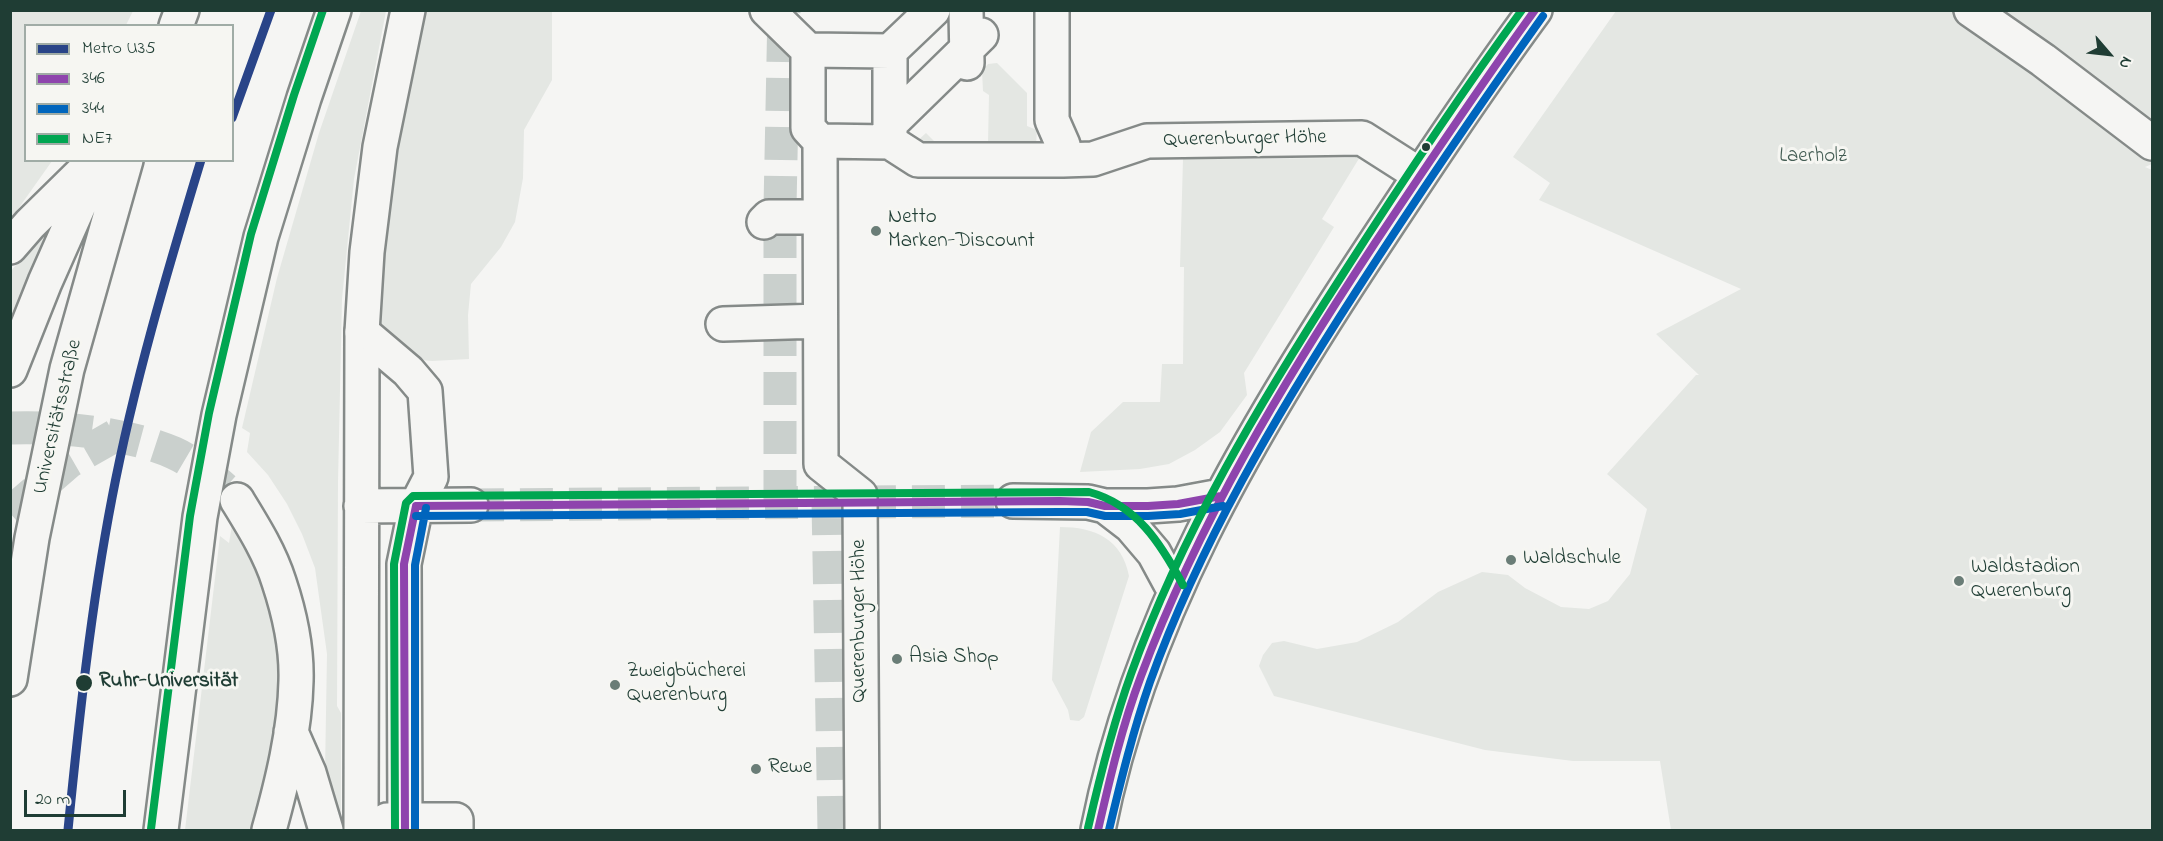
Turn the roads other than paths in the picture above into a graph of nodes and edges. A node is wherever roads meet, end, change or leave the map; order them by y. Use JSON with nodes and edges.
{"nodes":[{"id":1,"x":334,"y":10,"type":"edge"},
{"id":2,"x":408,"y":10,"type":"edge"},
{"id":3,"x":767,"y":10,"type":"edge"},
{"id":4,"x":933,"y":10,"type":"edge"},
{"id":5,"x":1534,"y":10,"type":"edge"},
{"id":6,"x":1971,"y":10,"type":"edge"},
{"id":7,"x":1044,"y":13,"type":"edge"},
{"id":8,"x":971,"y":36,"type":"edge"},
{"id":9,"x":808,"y":50,"type":"junction"},
{"id":10,"x":890,"y":51,"type":"junction"},
{"id":11,"x":890,"y":133,"type":"junction"},
{"id":12,"x":820,"y":141,"type":"junction"},
{"id":13,"x":2152,"y":143,"type":"edge"},
{"id":14,"x":1063,"y":160,"type":"junction"},
{"id":15,"x":95,"y":162,"type":"edge"},
{"id":16,"x":96,"y":162,"type":"edge"},
{"id":17,"x":125,"y":162,"type":"edge"},
{"id":18,"x":1420,"y":175,"type":"junction"},
{"id":19,"x":820,"y":217,"type":"junction"},
{"id":20,"x":764,"y":222,"type":"dead end"},
{"id":21,"x":10,"y":247,"type":"edge"},
{"id":22,"x":820,"y":321,"type":"junction"},
{"id":23,"x":723,"y":324,"type":"dead end"},
{"id":24,"x":362,"y":332,"type":"junction"},
{"id":25,"x":10,"y":370,"type":"edge"},
{"id":26,"x":1221,"y":496,"type":"junction"},
{"id":27,"x":237,"y":500,"type":"tunnel mouth"},
{"id":28,"x":1013,"y":501,"type":"tunnel mouth"},
{"id":29,"x":471,"y":505,"type":"tunnel mouth"},
{"id":30,"x":361,"y":506,"type":"junction"},
{"id":31,"x":416,"y":506,"type":"junction"},
{"id":32,"x":1105,"y":506,"type":"junction"},
{"id":33,"x":1174,"y":590,"type":"junction"},
{"id":34,"x":10,"y":679,"type":"edge"},
{"id":35,"x":291,"y":732,"type":"junction"},
{"id":36,"x":432,"y":824,"type":"edge"},
{"id":37,"x":161,"y":831,"type":"edge"},
{"id":38,"x":270,"y":831,"type":"edge"},
{"id":39,"x":326,"y":831,"type":"edge"},
{"id":40,"x":361,"y":831,"type":"edge"},
{"id":41,"x":377,"y":831,"type":"edge"},
{"id":42,"x":862,"y":831,"type":"edge"},
{"id":43,"x":1098,"y":831,"type":"edge"}],
"edges":[{"from":1,"to":37,"type":"main road"},
{"from":2,"to":24,"type":"main road"},
{"from":3,"to":9,"type":"main road"},
{"from":4,"to":10,"type":"main road"},
{"from":5,"to":18,"type":"main road"},
{"from":6,"to":13,"type":"main road"},
{"from":7,"to":14,"type":"main road"},
{"from":8,"to":11,"type":"main road"},
{"from":9,"to":10,"type":"main road"},
{"from":9,"to":12,"type":"main road","name":"Querenburger Höhe"},
{"from":10,"to":11,"type":"main road"},
{"from":11,"to":12,"type":"main road"},
{"from":11,"to":14,"type":"main road","name":"Querenburger Höhe"},
{"from":12,"to":19,"type":"main road","name":"Querenburger Höhe"},
{"from":14,"to":18,"type":"main road","name":"Querenburger Höhe"},
{"from":15,"to":21,"type":"main road"},
{"from":16,"to":25,"type":"main road"},
{"from":17,"to":34,"type":"main road","name":"Universitätsstraße"},
{"from":18,"to":26,"type":"main road"},
{"from":19,"to":20,"type":"main road"},
{"from":19,"to":22,"type":"main road","name":"Querenburger Höhe"},
{"from":22,"to":23,"type":"main road"},
{"from":22,"to":42,"type":"main road","name":"Querenburger Höhe"},
{"from":24,"to":30,"type":"main road"},
{"from":24,"to":31,"type":"main road"},
{"from":26,"to":32,"type":"main road"},
{"from":26,"to":33,"type":"main road"},
{"from":27,"to":35,"type":"main road"},
{"from":28,"to":32,"type":"main road"},
{"from":29,"to":31,"type":"main road"},
{"from":30,"to":31,"type":"main road"},
{"from":30,"to":40,"type":"main road"},
{"from":31,"to":36,"type":"main road"},
{"from":32,"to":33,"type":"main road"},
{"from":33,"to":43,"type":"main road"},
{"from":35,"to":38,"type":"main road"},
{"from":35,"to":39,"type":"main road"},
{"from":36,"to":41,"type":"main road"}]}
